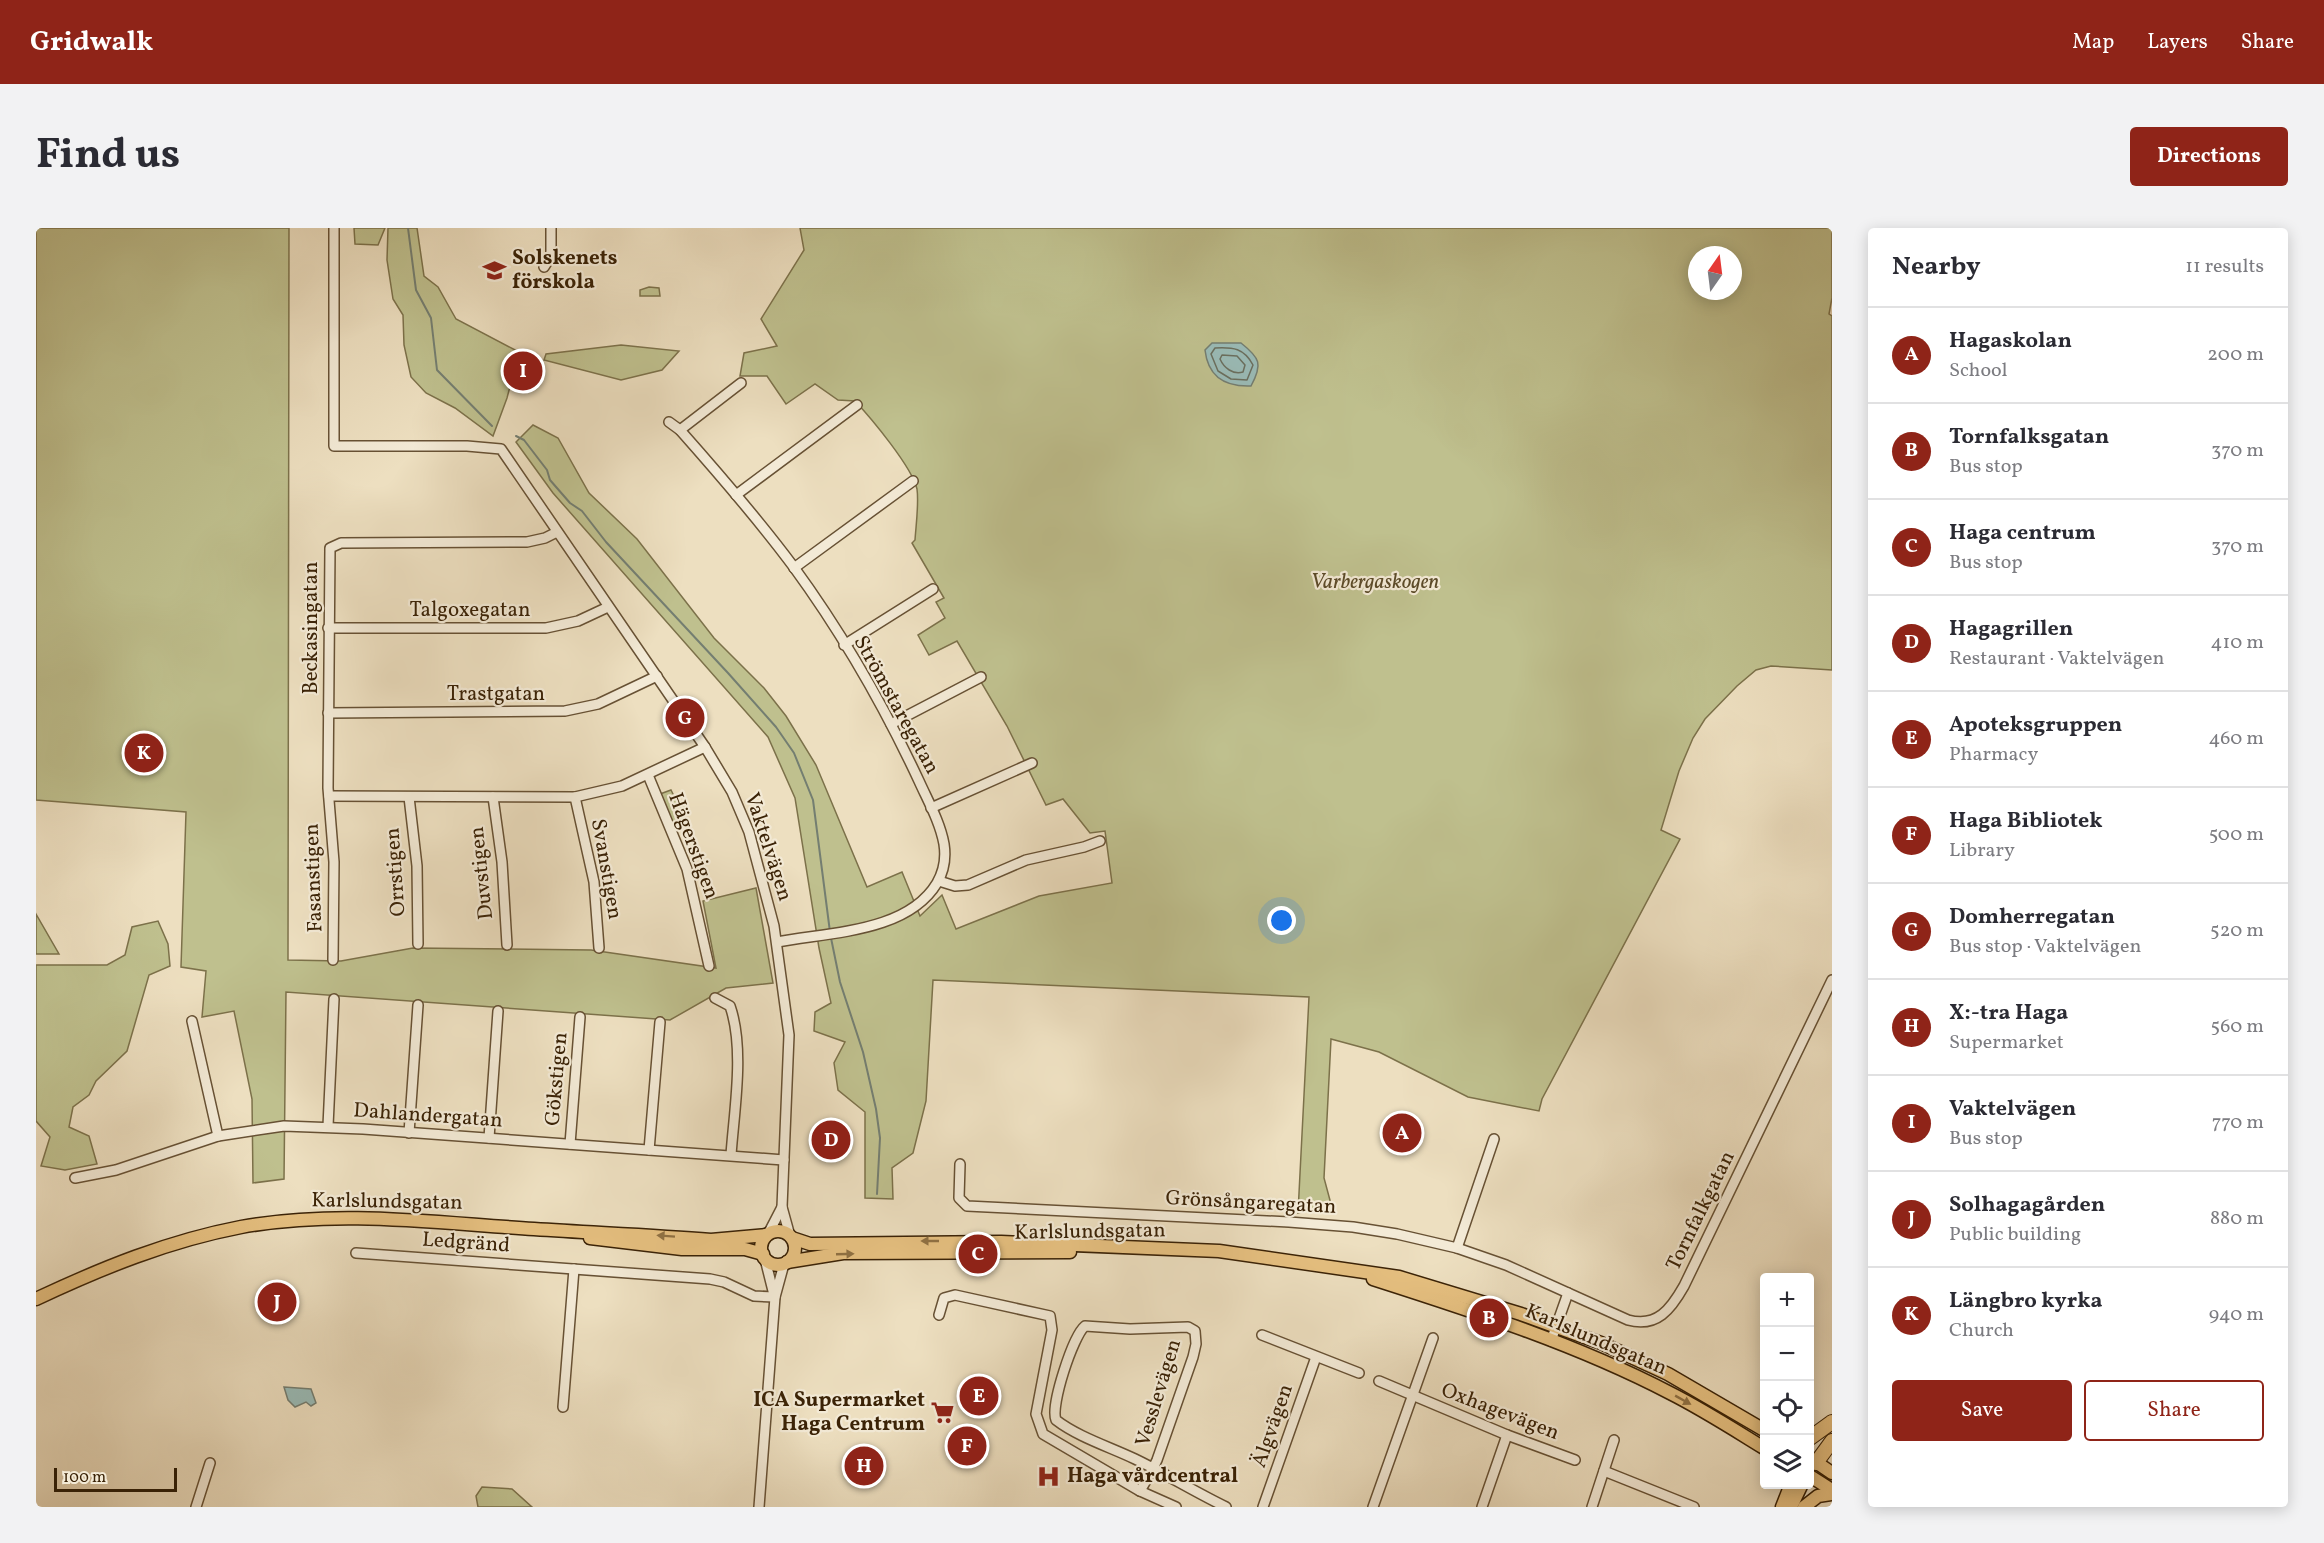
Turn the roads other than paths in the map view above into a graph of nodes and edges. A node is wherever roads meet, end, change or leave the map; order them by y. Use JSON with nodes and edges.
{"nodes":[{"id":1,"x":334,"y":228,"type":"edge"},
{"id":2,"x":552,"y":228,"type":"edge"},
{"id":3,"x":544,"y":267,"type":"dead end"},
{"id":4,"x":741,"y":383,"type":"dead end"},
{"id":5,"x":857,"y":405,"type":"dead end"},
{"id":6,"x":669,"y":422,"type":"dead end"},
{"id":7,"x":680,"y":430,"type":"junction"},
{"id":8,"x":913,"y":481,"type":"dead end"},
{"id":9,"x":736,"y":495,"type":"junction"},
{"id":10,"x":557,"y":532,"type":"junction"},
{"id":11,"x":794,"y":568,"type":"junction"},
{"id":12,"x":933,"y":589,"type":"dead end"},
{"id":13,"x":608,"y":607,"type":"junction"},
{"id":14,"x":328,"y":628,"type":"junction"},
{"id":15,"x":844,"y":645,"type":"junction"},
{"id":16,"x":657,"y":676,"type":"junction"},
{"id":17,"x":981,"y":677,"type":"dead end"},
{"id":18,"x":328,"y":713,"type":"junction"},
{"id":19,"x":891,"y":724,"type":"junction"},
{"id":20,"x":705,"y":747,"type":"junction"},
{"id":21,"x":1032,"y":763,"type":"dead end"},
{"id":22,"x":648,"y":775,"type":"junction"},
{"id":23,"x":328,"y":796,"type":"junction"},
{"id":24,"x":409,"y":797,"type":"junction"},
{"id":25,"x":493,"y":797,"type":"junction"},
{"id":26,"x":574,"y":797,"type":"junction"},
{"id":27,"x":931,"y":808,"type":"junction"},
{"id":28,"x":1100,"y":841,"type":"dead end"},
{"id":29,"x":939,"y":881,"type":"junction"},
{"id":30,"x":777,"y":942,"type":"junction"},
{"id":31,"x":418,"y":944,"type":"dead end"},
{"id":32,"x":507,"y":945,"type":"dead end"},
{"id":33,"x":599,"y":948,"type":"dead end"},
{"id":34,"x":333,"y":960,"type":"dead end"},
{"id":35,"x":709,"y":966,"type":"dead end"},
{"id":36,"x":1832,"y":980,"type":"edge"},
{"id":37,"x":715,"y":998,"type":"dead end"},
{"id":38,"x":334,"y":999,"type":"dead end"},
{"id":39,"x":418,"y":1005,"type":"dead end"},
{"id":40,"x":498,"y":1011,"type":"dead end"},
{"id":41,"x":580,"y":1017,"type":"dead end"},
{"id":42,"x":192,"y":1021,"type":"dead end"},
{"id":43,"x":660,"y":1022,"type":"dead end"},
{"id":44,"x":328,"y":1126,"type":"junction"},
{"id":45,"x":409,"y":1133,"type":"junction"},
{"id":46,"x":218,"y":1136,"type":"junction"},
{"id":47,"x":489,"y":1138,"type":"junction"},
{"id":48,"x":1494,"y":1139,"type":"dead end"},
{"id":49,"x":570,"y":1144,"type":"junction"},
{"id":50,"x":649,"y":1150,"type":"junction"},
{"id":51,"x":731,"y":1155,"type":"junction"},
{"id":52,"x":784,"y":1160,"type":"junction"},
{"id":53,"x":960,"y":1164,"type":"dead end"},
{"id":54,"x":75,"y":1178,"type":"dead end"},
{"id":55,"x":782,"y":1207,"type":"junction"},
{"id":56,"x":535,"y":1229,"type":"junction"},
{"id":57,"x":767,"y":1235,"type":"junction"},
{"id":58,"x":791,"y":1237,"type":"junction"},
{"id":59,"x":1456,"y":1248,"type":"junction"},
{"id":60,"x":1178,"y":1250,"type":"junction"},
{"id":61,"x":356,"y":1253,"type":"dead end"},
{"id":62,"x":764,"y":1257,"type":"junction"},
{"id":63,"x":785,"y":1263,"type":"junction"},
{"id":64,"x":1334,"y":1266,"type":"junction"},
{"id":65,"x":574,"y":1269,"type":"junction"},
{"id":66,"x":1568,"y":1293,"type":"junction"},
{"id":67,"x":775,"y":1297,"type":"junction"},
{"id":68,"x":36,"y":1299,"type":"edge"},
{"id":69,"x":939,"y":1315,"type":"dead end"},
{"id":70,"x":1556,"y":1327,"type":"junction"},
{"id":71,"x":1262,"y":1335,"type":"dead end"},
{"id":72,"x":1433,"y":1338,"type":"dead end"},
{"id":73,"x":1551,"y":1341,"type":"junction"},
{"id":74,"x":1316,"y":1357,"type":"junction"},
{"id":75,"x":1359,"y":1373,"type":"dead end"},
{"id":76,"x":1379,"y":1381,"type":"dead end"},
{"id":77,"x":1412,"y":1397,"type":"junction"},
{"id":78,"x":563,"y":1407,"type":"dead end"},
{"id":79,"x":1827,"y":1425,"type":"edge"},
{"id":80,"x":1760,"y":1428,"type":"edge"},
{"id":81,"x":1507,"y":1435,"type":"junction"},
{"id":82,"x":1813,"y":1435,"type":"edge"},
{"id":83,"x":1614,"y":1440,"type":"dead end"},
{"id":84,"x":1832,"y":1441,"type":"edge"},
{"id":85,"x":1760,"y":1446,"type":"edge"},
{"id":86,"x":1814,"y":1457,"type":"edge"},
{"id":87,"x":1575,"y":1460,"type":"dead end"},
{"id":88,"x":1814,"y":1461,"type":"edge"},
{"id":89,"x":210,"y":1463,"type":"dead end"},
{"id":90,"x":1814,"y":1465,"type":"edge"},
{"id":91,"x":1814,"y":1468,"type":"edge"},
{"id":92,"x":1153,"y":1469,"type":"junction"},
{"id":93,"x":1604,"y":1471,"type":"junction"},
{"id":94,"x":1832,"y":1473,"type":"edge"},
{"id":95,"x":1789,"y":1489,"type":"edge"},
{"id":96,"x":1800,"y":1489,"type":"edge"},
{"id":97,"x":1832,"y":1490,"type":"edge"},
{"id":98,"x":1140,"y":1491,"type":"junction"},
{"id":99,"x":1832,"y":1494,"type":"edge"},
{"id":100,"x":196,"y":1507,"type":"edge"},
{"id":101,"x":759,"y":1507,"type":"edge"},
{"id":102,"x":1176,"y":1507,"type":"edge"},
{"id":103,"x":1226,"y":1507,"type":"edge"},
{"id":104,"x":1263,"y":1507,"type":"edge"},
{"id":105,"x":1373,"y":1507,"type":"edge"},
{"id":106,"x":1482,"y":1507,"type":"edge"},
{"id":107,"x":1592,"y":1507,"type":"edge"},
{"id":108,"x":1694,"y":1507,"type":"edge"},
{"id":109,"x":1782,"y":1507,"type":"edge"},
{"id":110,"x":1791,"y":1507,"type":"edge"},
{"id":111,"x":1804,"y":1507,"type":"edge"}],
"edges":[{"from":1,"to":10,"type":"street","name":"Vaktelvägen"},
{"from":2,"to":3,"type":"street"},
{"from":4,"to":7,"type":"street"},
{"from":5,"to":9,"type":"street"},
{"from":6,"to":7,"type":"street","name":"Strömstaregatan"},
{"from":7,"to":9,"type":"street","name":"Strömstaregatan"},
{"from":8,"to":11,"type":"street"},
{"from":9,"to":11,"type":"street","name":"Strömstaregatan"},
{"from":10,"to":13,"type":"street","name":"Vaktelvägen"},
{"from":10,"to":14,"type":"street","name":"Beckasingatan"},
{"from":11,"to":15,"type":"street","name":"Strömstaregatan"},
{"from":12,"to":15,"type":"street"},
{"from":13,"to":14,"type":"street","name":"Talgoxegatan"},
{"from":13,"to":16,"type":"street","name":"Vaktelvägen"},
{"from":14,"to":18,"type":"street","name":"Beckasingatan"},
{"from":15,"to":19,"type":"street","name":"Strömstaregatan"},
{"from":16,"to":18,"type":"street","name":"Trastgatan"},
{"from":16,"to":20,"type":"street","name":"Vaktelvägen"},
{"from":17,"to":19,"type":"street"},
{"from":18,"to":23,"type":"street","name":"Beckasingatan"},
{"from":19,"to":27,"type":"street","name":"Strömstaregatan"},
{"from":20,"to":22,"type":"street"},
{"from":20,"to":30,"type":"street","name":"Vaktelvägen"},
{"from":21,"to":27,"type":"street"},
{"from":22,"to":26,"type":"street"},
{"from":22,"to":35,"type":"street","name":"Hägerstigen"},
{"from":23,"to":24,"type":"street"},
{"from":23,"to":34,"type":"street","name":"Fasanstigen"},
{"from":24,"to":25,"type":"street"},
{"from":24,"to":31,"type":"street","name":"Orrstigen"},
{"from":25,"to":26,"type":"street"},
{"from":25,"to":32,"type":"street","name":"Duvstigen"},
{"from":26,"to":33,"type":"street","name":"Svanstigen"},
{"from":27,"to":29,"type":"street","name":"Strömstaregatan"},
{"from":28,"to":29,"type":"street"},
{"from":29,"to":30,"type":"street"},
{"from":30,"to":52,"type":"street","name":"Vaktelvägen"},
{"from":36,"to":66,"type":"street","name":"Tornfalkgatan"},
{"from":37,"to":51,"type":"street"},
{"from":38,"to":44,"type":"street"},
{"from":39,"to":45,"type":"street"},
{"from":40,"to":47,"type":"street"},
{"from":41,"to":49,"type":"street","name":"Gökstigen"},
{"from":42,"to":46,"type":"street"},
{"from":43,"to":50,"type":"street"},
{"from":44,"to":45,"type":"street","name":"Dahlandergatan"},
{"from":44,"to":46,"type":"street","name":"Dahlandergatan"},
{"from":45,"to":47,"type":"street","name":"Dahlandergatan"},
{"from":46,"to":54,"type":"street","name":"Dahlandergatan"},
{"from":47,"to":49,"type":"street","name":"Dahlandergatan"},
{"from":48,"to":59,"type":"street"},
{"from":49,"to":50,"type":"street","name":"Dahlandergatan"},
{"from":50,"to":51,"type":"street","name":"Dahlandergatan"},
{"from":51,"to":52,"type":"street","name":"Dahlandergatan"},
{"from":52,"to":55,"type":"street","name":"Vaktelvägen"},
{"from":53,"to":59,"type":"street","name":"Grönsångaregatan"},
{"from":55,"to":57,"type":"street","name":"Vaktelvägen"},
{"from":55,"to":58,"type":"street","name":"Vaktelvägen"},
{"from":57,"to":56,"type":"main road","name":"Karlslundsgatan","one_way":true},
{"from":56,"to":62,"type":"main road","name":"Karlslundsgatan"},
{"from":56,"to":68,"type":"main road","name":"Karlslundsgatan"},
{"from":57,"to":58,"type":"main road"},
{"from":57,"to":62,"type":"main road"},
{"from":60,"to":58,"type":"main road","name":"Karlslundsgatan","one_way":true},
{"from":58,"to":63,"type":"main road"},
{"from":59,"to":66,"type":"street","name":"Grönsångaregatan"},
{"from":63,"to":60,"type":"main road","name":"Karlslundsgatan","one_way":true},
{"from":60,"to":64,"type":"main road","name":"Karlslundsgatan"},
{"from":61,"to":65,"type":"street","name":"Ledgränd"},
{"from":62,"to":63,"type":"main road"},
{"from":62,"to":67,"type":"street"},
{"from":63,"to":67,"type":"street"},
{"from":64,"to":70,"type":"main road","name":"Karlslundsgatan"},
{"from":64,"to":73,"type":"main road","name":"Karlslundsgatan"},
{"from":65,"to":67,"type":"street","name":"Ledgränd"},
{"from":65,"to":78,"type":"street"},
{"from":66,"to":70,"type":"street"},
{"from":67,"to":101,"type":"street"},
{"from":69,"to":98,"type":"street"},
{"from":70,"to":73,"type":"street"},
{"from":70,"to":80,"type":"main road","name":"Karlslundsgatan"},
{"from":71,"to":74,"type":"street"},
{"from":72,"to":77,"type":"street","name":"Oxhagevägen"},
{"from":73,"to":85,"type":"main road","name":"Karlslundsgatan","one_way":true},
{"from":74,"to":75,"type":"street"},
{"from":74,"to":104,"type":"street","name":"Älgvägen"},
{"from":76,"to":77,"type":"street","name":"Oxhagevägen"},
{"from":77,"to":81,"type":"street","name":"Oxhagevägen"},
{"from":77,"to":105,"type":"street"},
{"from":79,"to":82,"type":"highway"},
{"from":79,"to":86,"type":"highway"},
{"from":81,"to":87,"type":"street","name":"Oxhagevägen"},
{"from":81,"to":106,"type":"street"},
{"from":83,"to":93,"type":"street"},
{"from":84,"to":88,"type":"highway"},
{"from":89,"to":100,"type":"street"},
{"from":90,"to":94,"type":"main road"},
{"from":91,"to":97,"type":"main road"},
{"from":92,"to":92,"type":"street","name":"Vesslevägen"},
{"from":92,"to":98,"type":"street","name":"Vesslevägen"},
{"from":92,"to":103,"type":"street"},
{"from":93,"to":107,"type":"street"},
{"from":93,"to":108,"type":"street"},
{"from":95,"to":109,"type":"main road"},
{"from":96,"to":110,"type":"main road"},
{"from":98,"to":102,"type":"street"},
{"from":99,"to":111,"type":"main road"}]}
